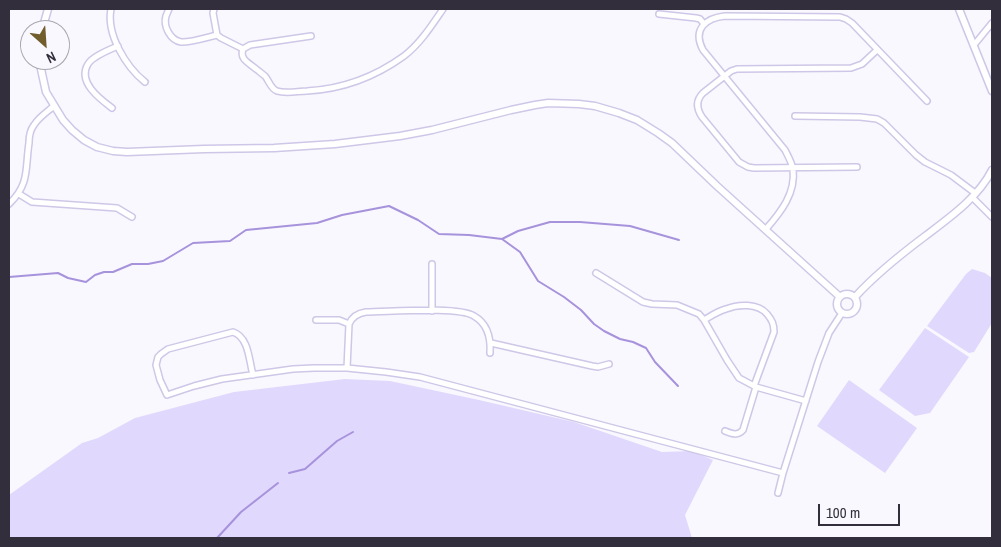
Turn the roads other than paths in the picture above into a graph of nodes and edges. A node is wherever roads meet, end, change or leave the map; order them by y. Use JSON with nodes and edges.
{"nodes":[{"id":1,"x":111,"y":9,"type":"edge"},
{"id":2,"x":169,"y":9,"type":"edge"},
{"id":3,"x":214,"y":9,"type":"edge"},
{"id":4,"x":443,"y":9,"type":"edge"},
{"id":5,"x":959,"y":9,"type":"edge"},
{"id":6,"x":659,"y":14,"type":"dead end"},
{"id":7,"x":992,"y":23,"type":"edge"},
{"id":8,"x":704,"y":24,"type":"junction"},
{"id":9,"x":217,"y":35,"type":"junction"},
{"id":10,"x":311,"y":36,"type":"dead end"},
{"id":11,"x":974,"y":45,"type":"junction"},
{"id":12,"x":118,"y":46,"type":"junction"},
{"id":13,"x":243,"y":49,"type":"junction"},
{"id":14,"x":877,"y":50,"type":"junction"},
{"id":15,"x":42,"y":70,"type":"edge"},
{"id":16,"x":725,"y":76,"type":"junction"},
{"id":17,"x":144,"y":82,"type":"dead end"},
{"id":18,"x":992,"y":91,"type":"edge"},
{"id":19,"x":927,"y":102,"type":"dead end"},
{"id":20,"x":54,"y":106,"type":"junction"},
{"id":21,"x":112,"y":108,"type":"dead end"},
{"id":22,"x":794,"y":116,"type":"dead end"},
{"id":23,"x":792,"y":167,"type":"junction"},
{"id":24,"x":857,"y":167,"type":"dead end"},
{"id":25,"x":992,"y":170,"type":"edge"},
{"id":26,"x":19,"y":194,"type":"junction"},
{"id":27,"x":974,"y":195,"type":"junction"},
{"id":28,"x":9,"y":204,"type":"edge"},
{"id":29,"x":132,"y":217,"type":"dead end"},
{"id":30,"x":992,"y":217,"type":"edge"},
{"id":31,"x":766,"y":229,"type":"junction"},
{"id":32,"x":432,"y":264,"type":"dead end"},
{"id":33,"x":596,"y":273,"type":"dead end"},
{"id":34,"x":840,"y":297,"type":"junction"},
{"id":35,"x":855,"y":297,"type":"junction"},
{"id":36,"x":432,"y":311,"type":"junction"},
{"id":37,"x":842,"y":313,"type":"junction"},
{"id":38,"x":316,"y":320,"type":"dead end"},
{"id":39,"x":704,"y":320,"type":"junction"},
{"id":40,"x":349,"y":324,"type":"junction"},
{"id":41,"x":491,"y":343,"type":"junction"},
{"id":42,"x":490,"y":353,"type":"dead end"},
{"id":43,"x":609,"y":364,"type":"dead end"},
{"id":44,"x":347,"y":368,"type":"junction"},
{"id":45,"x":253,"y":375,"type":"junction"},
{"id":46,"x":755,"y":387,"type":"junction"},
{"id":47,"x":806,"y":401,"type":"junction"},
{"id":48,"x":725,"y":431,"type":"dead end"},
{"id":49,"x":783,"y":473,"type":"junction"},
{"id":50,"x":778,"y":493,"type":"dead end"}],
"edges":[{"from":1,"to":12,"type":"street"},
{"from":2,"to":9,"type":"street"},
{"from":3,"to":9,"type":"street"},
{"from":4,"to":13,"type":"street"},
{"from":5,"to":11,"type":"street"},
{"from":6,"to":8,"type":"street"},
{"from":7,"to":11,"type":"street"},
{"from":8,"to":14,"type":"street"},
{"from":8,"to":16,"type":"street"},
{"from":9,"to":13,"type":"street"},
{"from":10,"to":13,"type":"street"},
{"from":11,"to":18,"type":"street"},
{"from":12,"to":17,"type":"street"},
{"from":12,"to":21,"type":"street"},
{"from":14,"to":16,"type":"street"},
{"from":14,"to":19,"type":"street"},
{"from":15,"to":20,"type":"street"},
{"from":16,"to":23,"type":"street"},
{"from":16,"to":23,"type":"street"},
{"from":20,"to":26,"type":"street"},
{"from":20,"to":31,"type":"street"},
{"from":22,"to":27,"type":"street"},
{"from":23,"to":24,"type":"street"},
{"from":23,"to":31,"type":"street"},
{"from":25,"to":27,"type":"street"},
{"from":26,"to":28,"type":"street"},
{"from":26,"to":29,"type":"street"},
{"from":27,"to":30,"type":"street"},
{"from":27,"to":35,"type":"street"},
{"from":31,"to":34,"type":"street"},
{"from":32,"to":36,"type":"street"},
{"from":33,"to":39,"type":"street"},
{"from":34,"to":35,"type":"street"},
{"from":34,"to":37,"type":"street"},
{"from":35,"to":37,"type":"street"},
{"from":36,"to":40,"type":"street"},
{"from":36,"to":41,"type":"street"},
{"from":37,"to":47,"type":"street"},
{"from":38,"to":40,"type":"street"},
{"from":39,"to":46,"type":"street"},
{"from":39,"to":46,"type":"street"},
{"from":40,"to":44,"type":"street"},
{"from":41,"to":42,"type":"street"},
{"from":41,"to":43,"type":"street"},
{"from":44,"to":45,"type":"street"},
{"from":44,"to":49,"type":"street"},
{"from":45,"to":45,"type":"street"},
{"from":46,"to":47,"type":"street"},
{"from":46,"to":48,"type":"street"},
{"from":47,"to":49,"type":"street"},
{"from":49,"to":50,"type":"street"}]}
